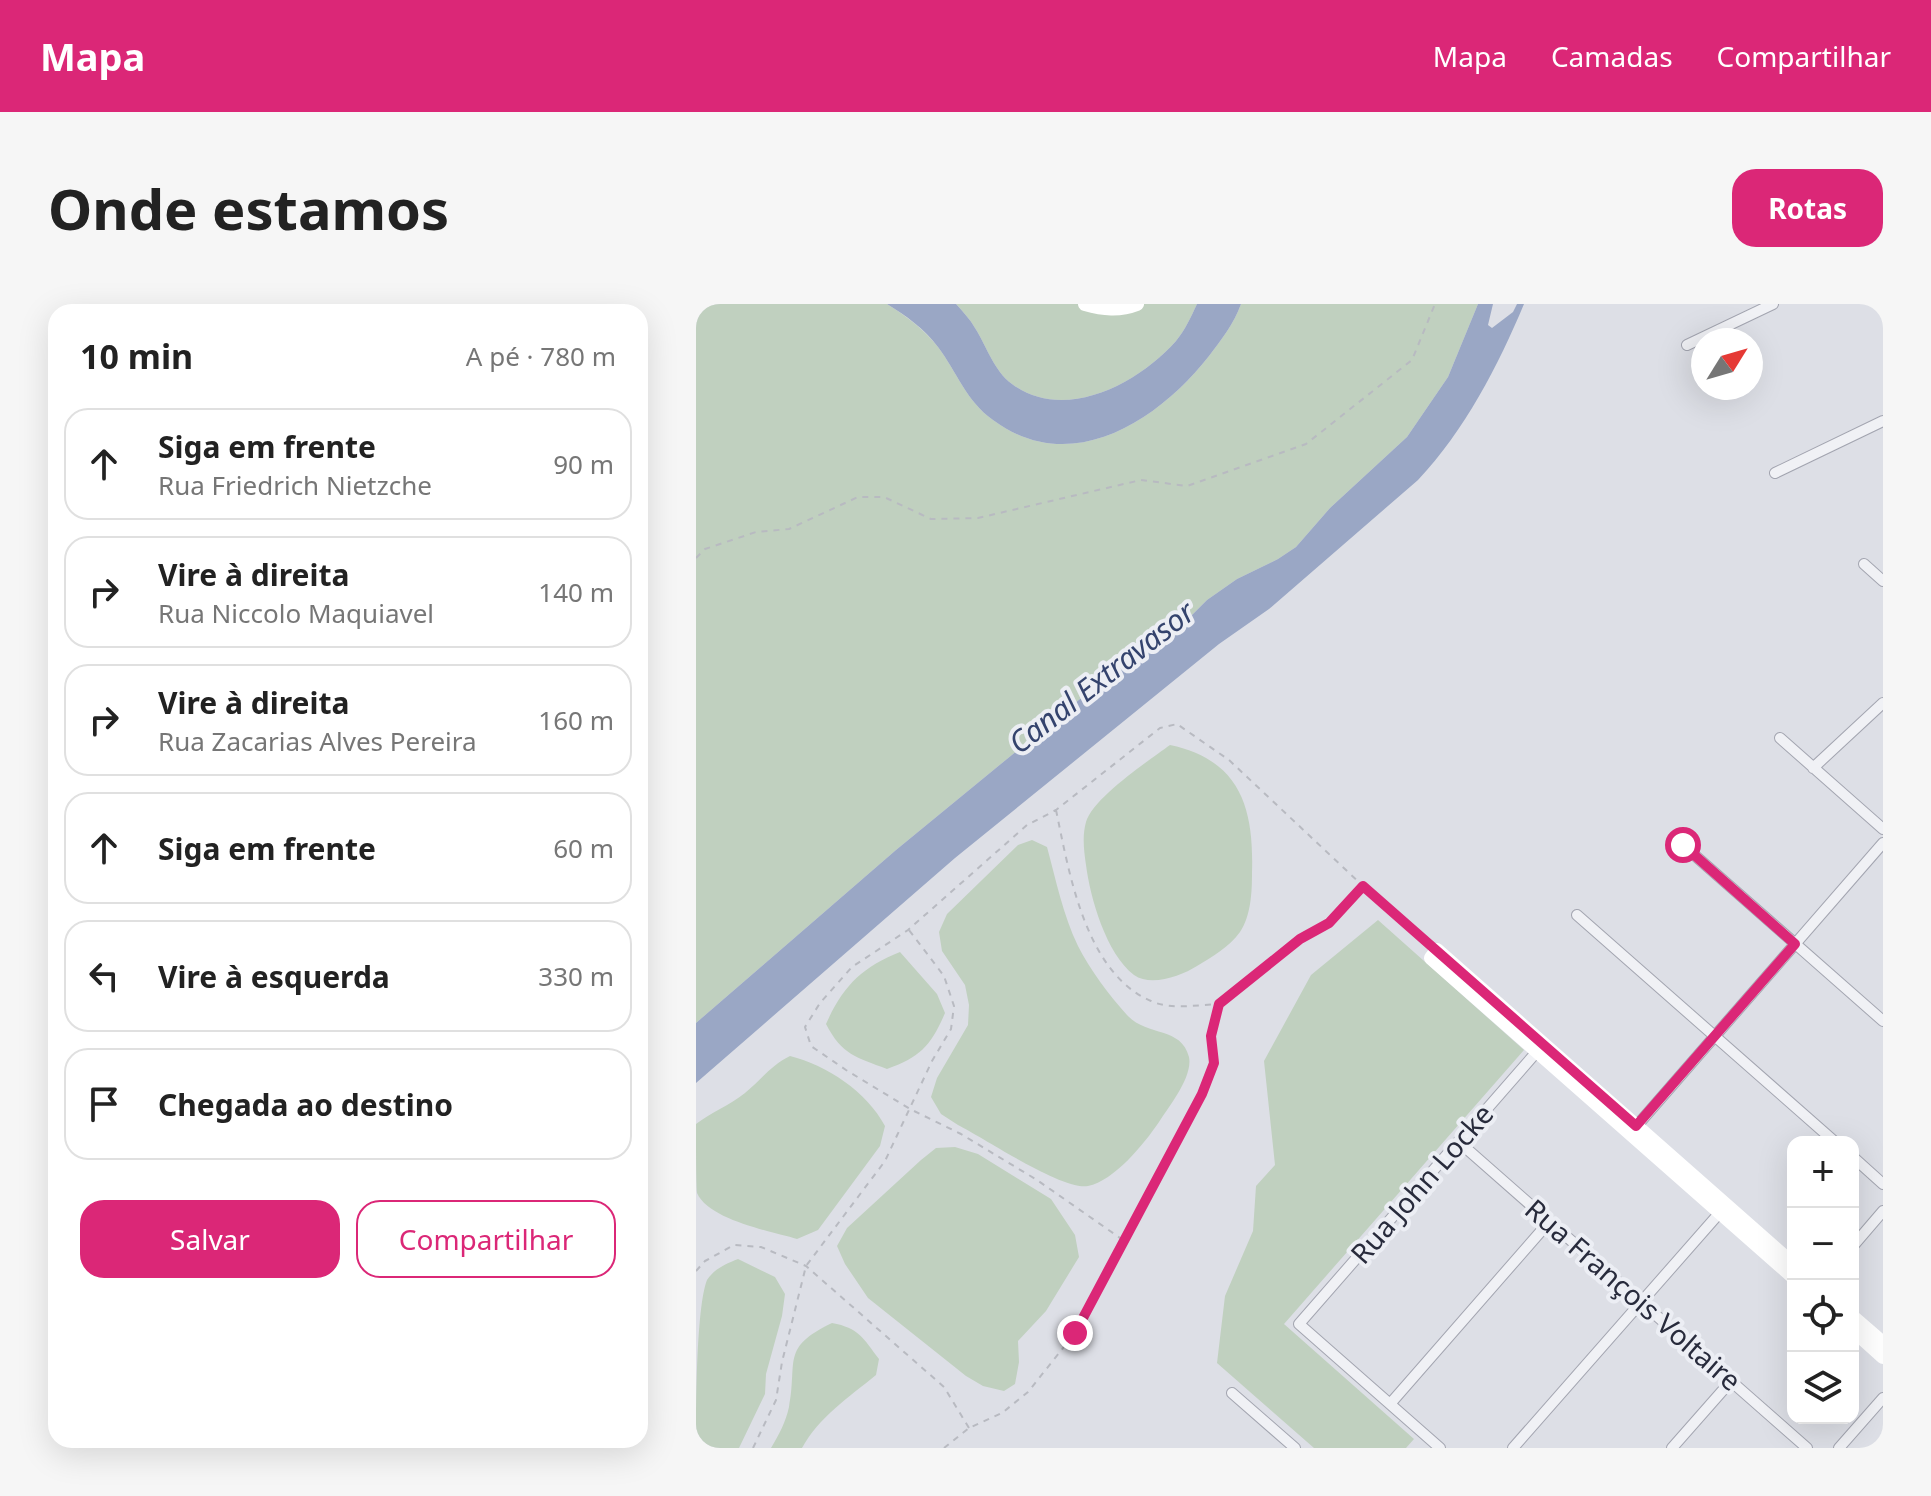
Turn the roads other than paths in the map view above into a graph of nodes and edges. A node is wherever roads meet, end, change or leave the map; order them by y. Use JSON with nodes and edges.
{"nodes":[{"id":1,"x":1085,"y":304,"type":"edge"},
{"id":2,"x":1137,"y":304,"type":"edge"},
{"id":3,"x":1773,"y":304,"type":"edge"},
{"id":4,"x":1687,"y":345,"type":"dead end"},
{"id":5,"x":1883,"y":421,"type":"edge"},
{"id":6,"x":1775,"y":473,"type":"dead end"},
{"id":7,"x":1864,"y":564,"type":"dead end"},
{"id":8,"x":1883,"y":581,"type":"edge"},
{"id":9,"x":1883,"y":703,"type":"edge"},
{"id":10,"x":1780,"y":738,"type":"dead end"},
{"id":11,"x":1813,"y":768,"type":"junction"},
{"id":12,"x":1883,"y":829,"type":"edge"},
{"id":13,"x":1883,"y":843,"type":"edge"},
{"id":14,"x":1683,"y":845,"type":"dead end"},
{"id":15,"x":1577,"y":915,"type":"dead end"},
{"id":16,"x":1795,"y":944,"type":"junction"},
{"id":17,"x":1437,"y":950,"type":"road end"},
{"id":18,"x":1883,"y":1021,"type":"edge"},
{"id":19,"x":1714,"y":1036,"type":"junction"},
{"id":20,"x":1541,"y":1048,"type":"junction"},
{"id":21,"x":1633,"y":1129,"type":"junction"},
{"id":22,"x":1828,"y":1136,"type":"edge"},
{"id":23,"x":1459,"y":1142,"type":"junction"},
{"id":24,"x":1859,"y":1162,"type":"edge"},
{"id":25,"x":1883,"y":1184,"type":"edge"},
{"id":26,"x":1723,"y":1209,"type":"junction"},
{"id":27,"x":1883,"y":1211,"type":"edge"},
{"id":28,"x":1549,"y":1222,"type":"junction"},
{"id":29,"x":1859,"y":1239,"type":"edge"},
{"id":30,"x":1787,"y":1259,"type":"edge"},
{"id":31,"x":1787,"y":1271,"type":"edge"},
{"id":32,"x":1641,"y":1302,"type":"junction"},
{"id":33,"x":1859,"y":1322,"type":"edge"},
{"id":34,"x":1859,"y":1335,"type":"edge"},
{"id":35,"x":1883,"y":1343,"type":"edge"},
{"id":36,"x":1883,"y":1357,"type":"edge"},
{"id":37,"x":1731,"y":1381,"type":"junction"},
{"id":38,"x":1232,"y":1393,"type":"dead end"},
{"id":39,"x":1883,"y":1398,"type":"edge"},
{"id":40,"x":1390,"y":1404,"type":"junction"},
{"id":41,"x":1295,"y":1448,"type":"edge"},
{"id":42,"x":1440,"y":1448,"type":"edge"},
{"id":43,"x":1513,"y":1448,"type":"edge"},
{"id":44,"x":1672,"y":1448,"type":"edge"},
{"id":45,"x":1807,"y":1448,"type":"edge"},
{"id":46,"x":1839,"y":1448,"type":"edge"}],
"edges":[{"from":1,"to":2,"type":"street"},
{"from":3,"to":4,"type":"street"},
{"from":5,"to":6,"type":"street"},
{"from":7,"to":8,"type":"street"},
{"from":9,"to":11,"type":"street"},
{"from":10,"to":11,"type":"street"},
{"from":11,"to":12,"type":"street"},
{"from":13,"to":16,"type":"street"},
{"from":14,"to":16,"type":"street"},
{"from":15,"to":19,"type":"street"},
{"from":16,"to":18,"type":"street"},
{"from":16,"to":19,"type":"street"},
{"from":17,"to":20,"type":"street"},
{"from":19,"to":21,"type":"street"},
{"from":19,"to":22,"type":"street"},
{"from":20,"to":21,"type":"street"},
{"from":20,"to":23,"type":"street","name":"Rua John Locke"},
{"from":21,"to":26,"type":"street"},
{"from":23,"to":28,"type":"street","name":"Rua François Voltaire"},
{"from":23,"to":40,"type":"street","name":"Rua John Locke"},
{"from":24,"to":25,"type":"street"},
{"from":26,"to":30,"type":"street"},
{"from":26,"to":31,"type":"street"},
{"from":26,"to":32,"type":"street"},
{"from":27,"to":29,"type":"street"},
{"from":28,"to":32,"type":"street","name":"Rua François Voltaire"},
{"from":28,"to":40,"type":"street"},
{"from":32,"to":37,"type":"street","name":"Rua François Voltaire"},
{"from":32,"to":43,"type":"street"},
{"from":33,"to":35,"type":"street"},
{"from":34,"to":36,"type":"street"},
{"from":37,"to":44,"type":"street"},
{"from":37,"to":45,"type":"street","name":"Rua François Voltaire"},
{"from":38,"to":41,"type":"street"},
{"from":39,"to":46,"type":"street"},
{"from":40,"to":42,"type":"street"}]}
